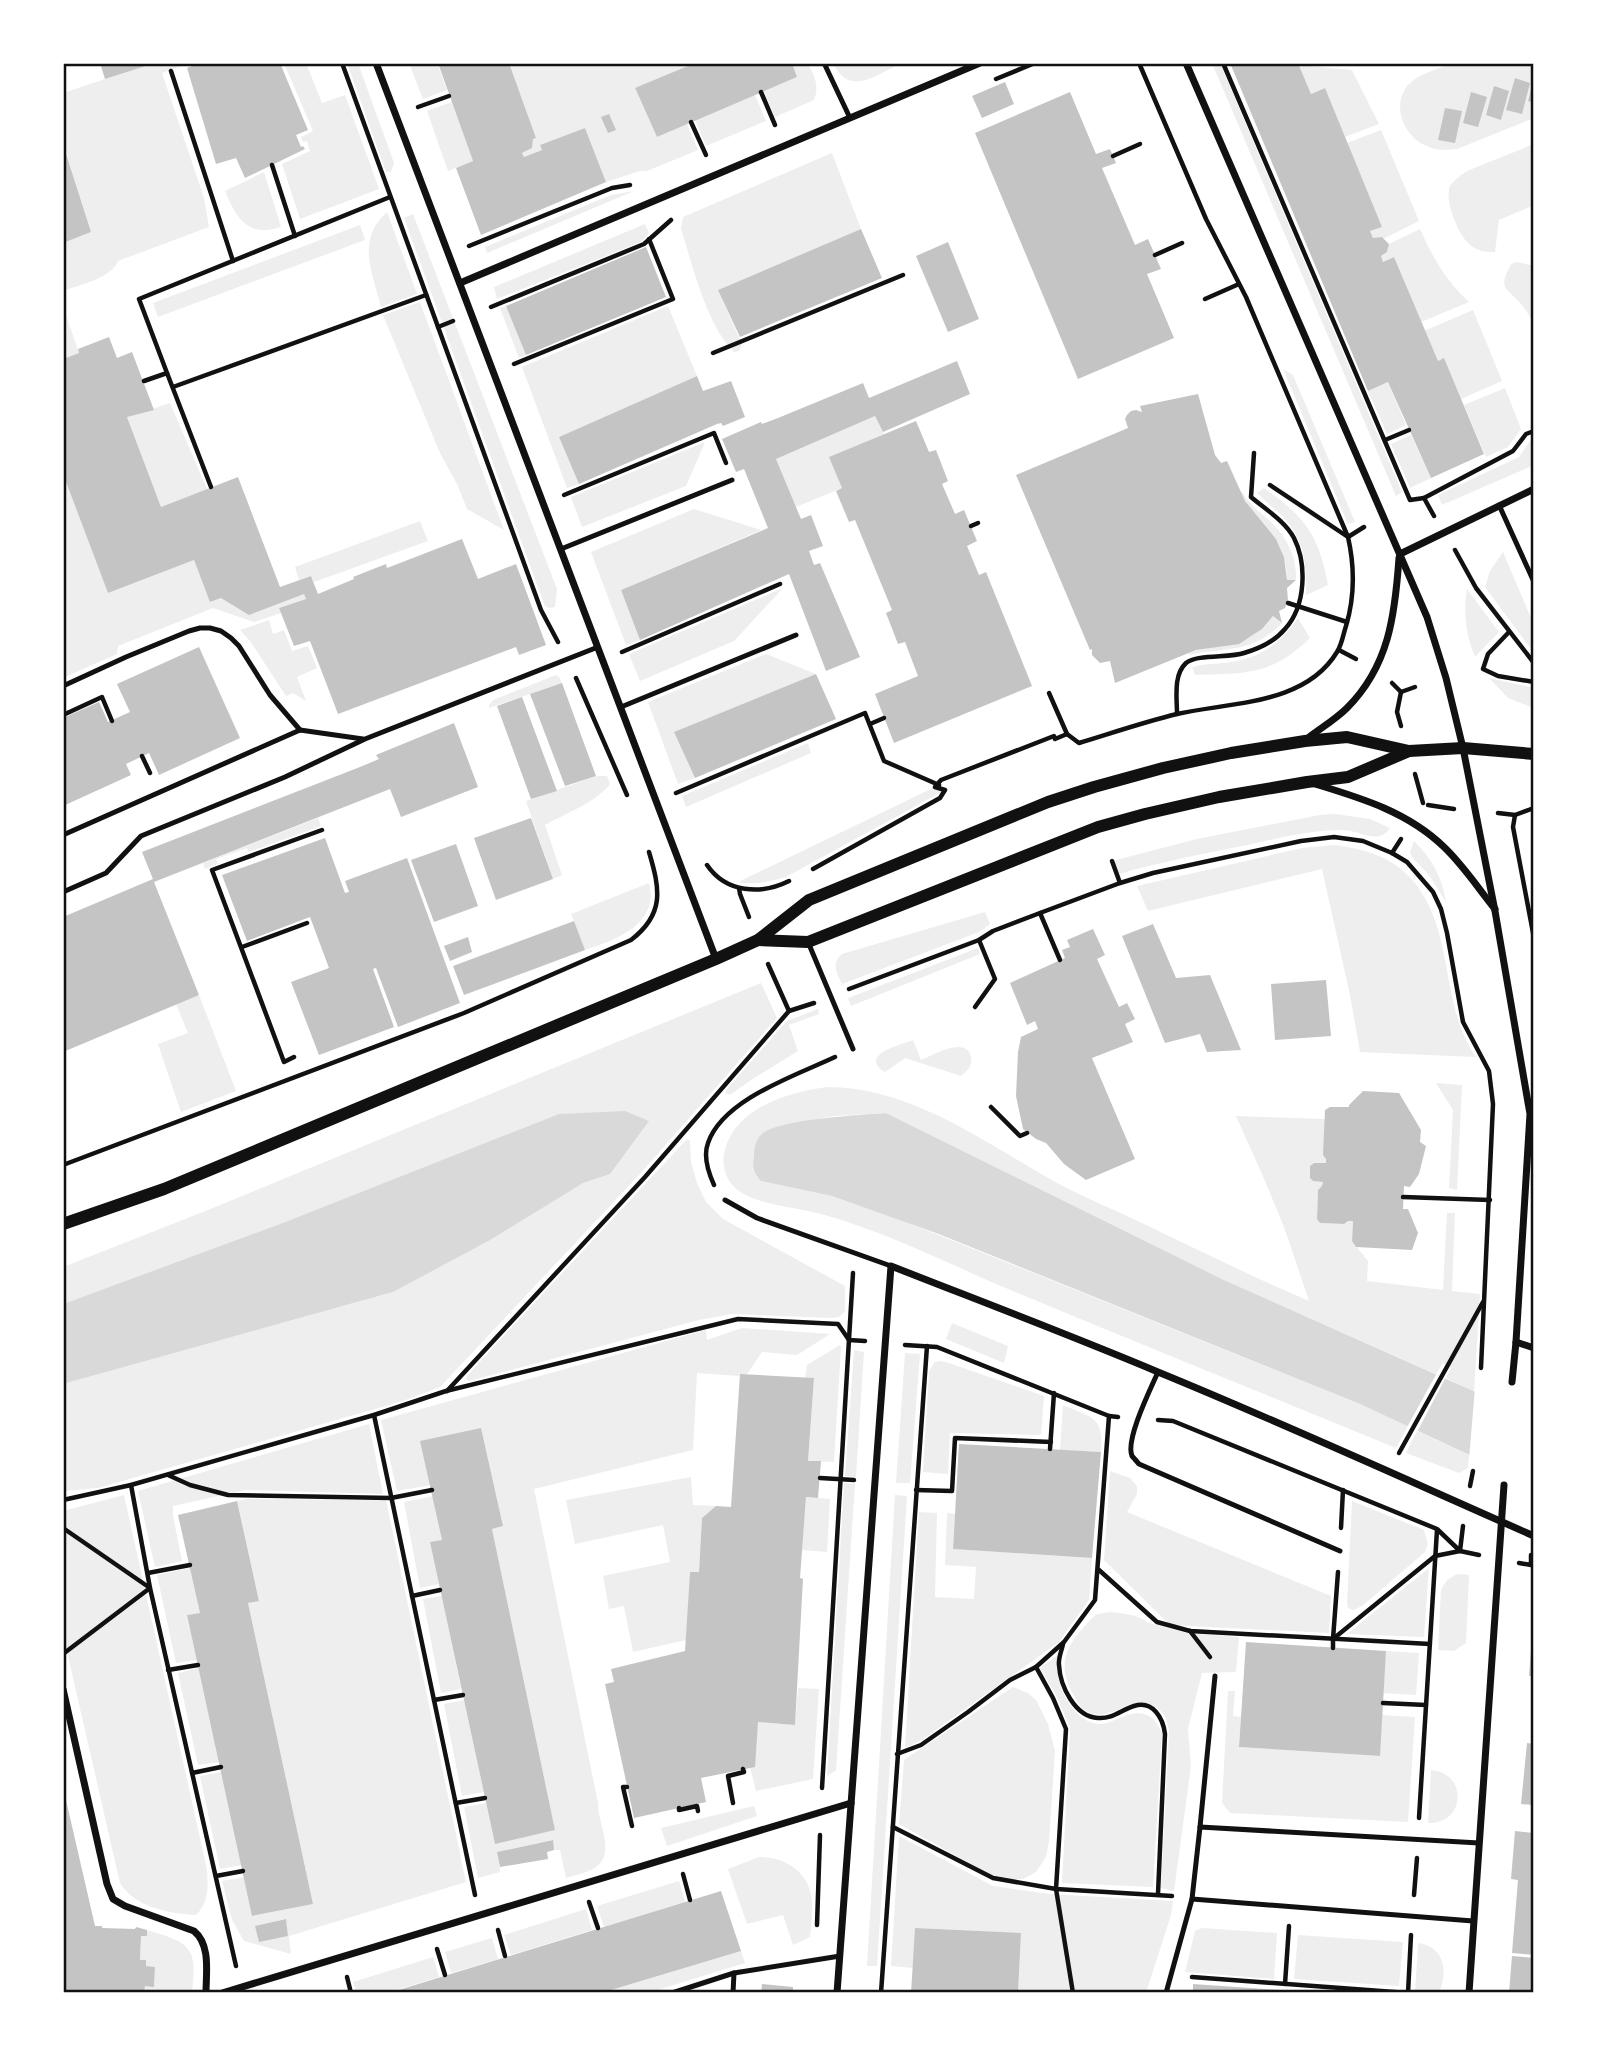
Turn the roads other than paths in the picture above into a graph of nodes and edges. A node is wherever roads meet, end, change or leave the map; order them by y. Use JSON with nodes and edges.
{"nodes":[{"id":1,"x":376,"y":63,"type":"edge"},
{"id":2,"x":824,"y":63,"type":"edge"},
{"id":3,"x":980,"y":63,"type":"edge"},
{"id":4,"x":1186,"y":63,"type":"edge"},
{"id":5,"x":850,"y":118,"type":"junction"},
{"id":6,"x":460,"y":283,"type":"junction"},
{"id":7,"x":732,"y":480,"type":"road end"},
{"id":8,"x":1534,"y":489,"type":"edge"},
{"id":9,"x":1499,"y":505,"type":"junction"},
{"id":10,"x":561,"y":549,"type":"junction"},
{"id":11,"x":1400,"y":554,"type":"junction"},
{"id":12,"x":1534,"y":582,"type":"edge"},
{"id":13,"x":796,"y":635,"type":"dead end"},
{"id":14,"x":598,"y":647,"type":"junction"},
{"id":15,"x":63,"y":686,"type":"edge"},
{"id":16,"x":621,"y":707,"type":"junction"},
{"id":17,"x":300,"y":730,"type":"junction"},
{"id":18,"x":365,"y":739,"type":"junction"},
{"id":19,"x":1305,"y":741,"type":"junction"},
{"id":20,"x":1463,"y":748,"type":"junction"},
{"id":21,"x":1409,"y":751,"type":"junction"},
{"id":22,"x":1534,"y":754,"type":"edge"},
{"id":23,"x":1307,"y":782,"type":"junction"},
{"id":24,"x":63,"y":835,"type":"edge"},
{"id":25,"x":63,"y":892,"type":"edge"},
{"id":26,"x":1495,"y":911,"type":"junction"},
{"id":27,"x":758,"y":940,"type":"junction"},
{"id":28,"x":807,"y":942,"type":"junction"},
{"id":29,"x":716,"y":959,"type":"junction"},
{"id":30,"x":853,"y":1049,"type":"road end"},
{"id":31,"x":1532,"y":1113,"type":"edge"},
{"id":32,"x":725,"y":1200,"type":"road end"},
{"id":33,"x":63,"y":1224,"type":"edge"},
{"id":34,"x":891,"y":1266,"type":"junction"},
{"id":35,"x":1516,"y":1342,"type":"junction"},
{"id":36,"x":1534,"y":1348,"type":"edge"},
{"id":37,"x":1158,"y":1372,"type":"junction"},
{"id":38,"x":1512,"y":1382,"type":"dead end"},
{"id":39,"x":1504,"y":1485,"type":"dead end"},
{"id":40,"x":1501,"y":1522,"type":"junction"},
{"id":41,"x":1534,"y":1536,"type":"edge"},
{"id":42,"x":1340,"y":1551,"type":"road end"},
{"id":43,"x":1215,"y":1676,"type":"road end"},
{"id":44,"x":63,"y":1689,"type":"edge"},
{"id":45,"x":851,"y":1803,"type":"junction"},
{"id":46,"x":1200,"y":1827,"type":"junction"},
{"id":47,"x":1479,"y":1843,"type":"junction"},
{"id":48,"x":1192,"y":1899,"type":"junction"},
{"id":49,"x":1474,"y":1921,"type":"junction"},
{"id":50,"x":839,"y":1956,"type":"junction"},
{"id":51,"x":734,"y":1973,"type":"junction"},
{"id":52,"x":206,"y":1993,"type":"edge"},
{"id":53,"x":222,"y":1993,"type":"edge"},
{"id":54,"x":671,"y":1993,"type":"edge"},
{"id":55,"x":733,"y":1993,"type":"edge"},
{"id":56,"x":837,"y":1993,"type":"edge"},
{"id":57,"x":1166,"y":1993,"type":"edge"},
{"id":58,"x":1469,"y":1993,"type":"edge"}],
"edges":[{"from":1,"to":6,"type":"street"},
{"from":2,"to":5,"type":"lane"},
{"from":3,"to":5,"type":"street"},
{"from":4,"to":11,"type":"street"},
{"from":5,"to":6,"type":"street"},
{"from":6,"to":10,"type":"street"},
{"from":7,"to":10,"type":"lane"},
{"from":8,"to":9,"type":"street"},
{"from":9,"to":11,"type":"street"},
{"from":9,"to":12,"type":"lane"},
{"from":10,"to":14,"type":"street"},
{"from":11,"to":19,"type":"street"},
{"from":11,"to":20,"type":"street"},
{"from":13,"to":16,"type":"lane"},
{"from":14,"to":16,"type":"street"},
{"from":14,"to":18,"type":"lane"},
{"from":15,"to":17,"type":"lane"},
{"from":16,"to":29,"type":"street"},
{"from":17,"to":18,"type":"lane"},
{"from":17,"to":24,"type":"lane"},
{"from":18,"to":25,"type":"lane"},
{"from":19,"to":21,"type":"street"},
{"from":19,"to":27,"type":"street"},
{"from":20,"to":21,"type":"street"},
{"from":20,"to":22,"type":"street"},
{"from":20,"to":26,"type":"street"},
{"from":21,"to":23,"type":"street"},
{"from":23,"to":26,"type":"street"},
{"from":23,"to":28,"type":"street"},
{"from":26,"to":31,"type":"street"},
{"from":27,"to":28,"type":"street"},
{"from":27,"to":29,"type":"street"},
{"from":28,"to":30,"type":"lane"},
{"from":29,"to":33,"type":"street"},
{"from":31,"to":35,"type":"street"},
{"from":32,"to":34,"type":"lane"},
{"from":34,"to":37,"type":"street"},
{"from":34,"to":45,"type":"street"},
{"from":35,"to":36,"type":"street"},
{"from":35,"to":38,"type":"street"},
{"from":37,"to":40,"type":"street"},
{"from":37,"to":42,"type":"lane"},
{"from":39,"to":40,"type":"street"},
{"from":40,"to":41,"type":"street"},
{"from":40,"to":47,"type":"street"},
{"from":43,"to":46,"type":"lane"},
{"from":44,"to":52,"type":"street"},
{"from":45,"to":50,"type":"street"},
{"from":45,"to":53,"type":"street"},
{"from":46,"to":47,"type":"lane"},
{"from":46,"to":48,"type":"lane"},
{"from":47,"to":49,"type":"street"},
{"from":48,"to":49,"type":"lane"},
{"from":48,"to":57,"type":"lane"},
{"from":49,"to":58,"type":"street"},
{"from":50,"to":51,"type":"lane"},
{"from":50,"to":56,"type":"street"},
{"from":51,"to":54,"type":"lane"},
{"from":51,"to":55,"type":"lane"}]}
